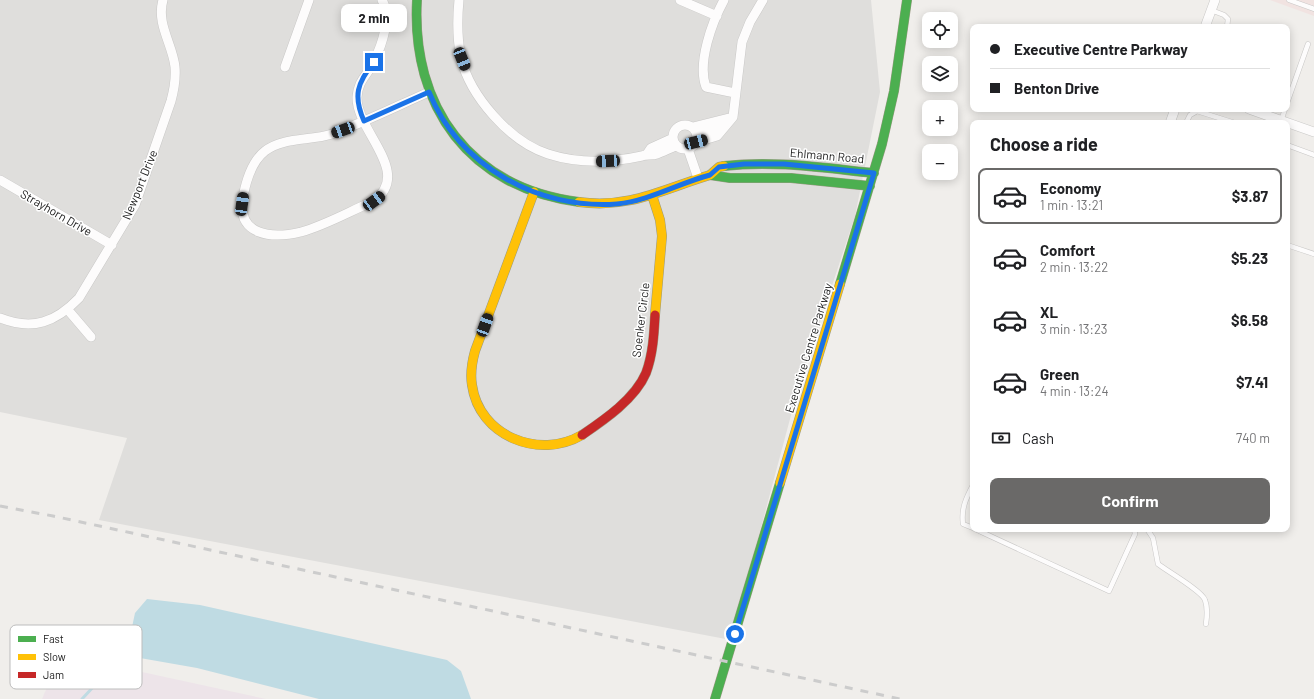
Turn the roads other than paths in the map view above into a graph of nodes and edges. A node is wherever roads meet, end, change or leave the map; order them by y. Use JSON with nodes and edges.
{"nodes":[{"id":1,"x":163,"y":0,"type":"edge"},
{"id":2,"x":309,"y":0,"type":"edge"},
{"id":3,"x":382,"y":0,"type":"edge"},
{"id":4,"x":417,"y":0,"type":"edge"},
{"id":5,"x":459,"y":0,"type":"edge"},
{"id":6,"x":680,"y":0,"type":"edge"},
{"id":7,"x":724,"y":0,"type":"edge"},
{"id":8,"x":763,"y":0,"type":"edge"},
{"id":9,"x":907,"y":0,"type":"edge"},
{"id":10,"x":1215,"y":0,"type":"edge"},
{"id":11,"x":1289,"y":0,"type":"edge"},
{"id":12,"x":1314,"y":9,"type":"edge"},
{"id":13,"x":1211,"y":10,"type":"junction"},
{"id":14,"x":717,"y":16,"type":"junction"},
{"id":15,"x":1206,"y":24,"type":"edge"},
{"id":16,"x":1227,"y":24,"type":"edge"},
{"id":17,"x":1308,"y":44,"type":"dead end"},
{"id":18,"x":285,"y":67,"type":"dead end"},
{"id":19,"x":429,"y":92,"type":"junction"},
{"id":20,"x":735,"y":93,"type":"junction"},
{"id":21,"x":1290,"y":94,"type":"edge"},
{"id":22,"x":1195,"y":112,"type":"edge"},
{"id":23,"x":1200,"y":112,"type":"edge"},
{"id":24,"x":1256,"y":112,"type":"edge"},
{"id":25,"x":733,"y":117,"type":"junction"},
{"id":26,"x":1188,"y":120,"type":"edge"},
{"id":27,"x":1226,"y":120,"type":"edge"},
{"id":28,"x":1275,"y":120,"type":"edge"},
{"id":29,"x":364,"y":121,"type":"junction"},
{"id":30,"x":1290,"y":125,"type":"edge"},
{"id":31,"x":1314,"y":132,"type":"edge"},
{"id":32,"x":695,"y":134,"type":"junction"},
{"id":33,"x":674,"y":142,"type":"junction"},
{"id":34,"x":1290,"y":146,"type":"edge"},
{"id":35,"x":688,"y":149,"type":"junction"},
{"id":36,"x":1314,"y":155,"type":"edge"},
{"id":37,"x":874,"y":173,"type":"junction"},
{"id":38,"x":710,"y":175,"type":"junction"},
{"id":39,"x":698,"y":178,"type":"junction"},
{"id":40,"x":0,"y":180,"type":"edge"},
{"id":41,"x":870,"y":186,"type":"junction"},
{"id":42,"x":534,"y":192,"type":"junction"},
{"id":43,"x":652,"y":195,"type":"junction"},
{"id":44,"x":112,"y":245,"type":"junction"},
{"id":45,"x":1290,"y":245,"type":"edge"},
{"id":46,"x":1314,"y":254,"type":"edge"},
{"id":47,"x":68,"y":310,"type":"junction"},
{"id":48,"x":0,"y":318,"type":"edge"},
{"id":49,"x":91,"y":337,"type":"dead end"},
{"id":50,"x":970,"y":491,"type":"edge"},
{"id":51,"x":970,"y":527,"type":"edge"},
{"id":52,"x":981,"y":532,"type":"edge"},
{"id":53,"x":1135,"y":532,"type":"edge"},
{"id":54,"x":1149,"y":532,"type":"edge"},
{"id":55,"x":1206,"y":624,"type":"dead end"},
{"id":56,"x":715,"y":699,"type":"edge"}],
"edges":[{"from":1,"to":44,"type":"street","name":"Newport Drive"},
{"from":2,"to":18,"type":"street"},
{"from":3,"to":29,"type":"street"},
{"from":4,"to":19,"type":"street","name":"Ehlmann Road"},
{"from":5,"to":33,"type":"street"},
{"from":6,"to":14,"type":"street"},
{"from":7,"to":14,"type":"street"},
{"from":8,"to":20,"type":"street"},
{"from":9,"to":37,"type":"street","name":"Executive Centre Parkway"},
{"from":10,"to":13,"type":"street"},
{"from":11,"to":12,"type":"lane"},
{"from":13,"to":15,"type":"street"},
{"from":13,"to":16,"type":"lane"},
{"from":14,"to":20,"type":"street"},
{"from":17,"to":21,"type":"lane"},
{"from":19,"to":29,"type":"street"},
{"from":19,"to":42,"type":"street","name":"Ehlmann Road"},
{"from":20,"to":25,"type":"street"},
{"from":22,"to":26,"type":"lane"},
{"from":23,"to":27,"type":"lane"},
{"from":24,"to":28,"type":"street"},
{"from":25,"to":32,"type":"street"},
{"from":25,"to":32,"type":"street"},
{"from":29,"to":29,"type":"street"},
{"from":30,"to":31,"type":"street"},
{"from":32,"to":33,"type":"street"},
{"from":32,"to":35,"type":"street"},
{"from":33,"to":35,"type":"street"},
{"from":34,"to":36,"type":"lane"},
{"from":35,"to":39,"type":"street"},
{"from":37,"to":38,"type":"street","name":"Ehlmann Road"},
{"from":37,"to":41,"type":"street","name":"Executive Centre Parkway"},
{"from":38,"to":39,"type":"street","name":"Ehlmann Road"},
{"from":38,"to":41,"type":"street","name":"Ehlmann Road"},
{"from":39,"to":43,"type":"street","name":"Ehlmann Road"},
{"from":40,"to":44,"type":"street","name":"Strayhorn Drive"},
{"from":41,"to":56,"type":"street","name":"Executive Centre Parkway"},
{"from":42,"to":43,"type":"street","name":"Ehlmann Road"},
{"from":42,"to":43,"type":"street","name":"Soenker Circle"},
{"from":44,"to":47,"type":"street","name":"Newport Drive"},
{"from":45,"to":46,"type":"lane"},
{"from":47,"to":48,"type":"street","name":"Newport Drive"},
{"from":47,"to":49,"type":"street"},
{"from":50,"to":51,"type":"lane"},
{"from":52,"to":53,"type":"lane"},
{"from":54,"to":55,"type":"lane"}]}
